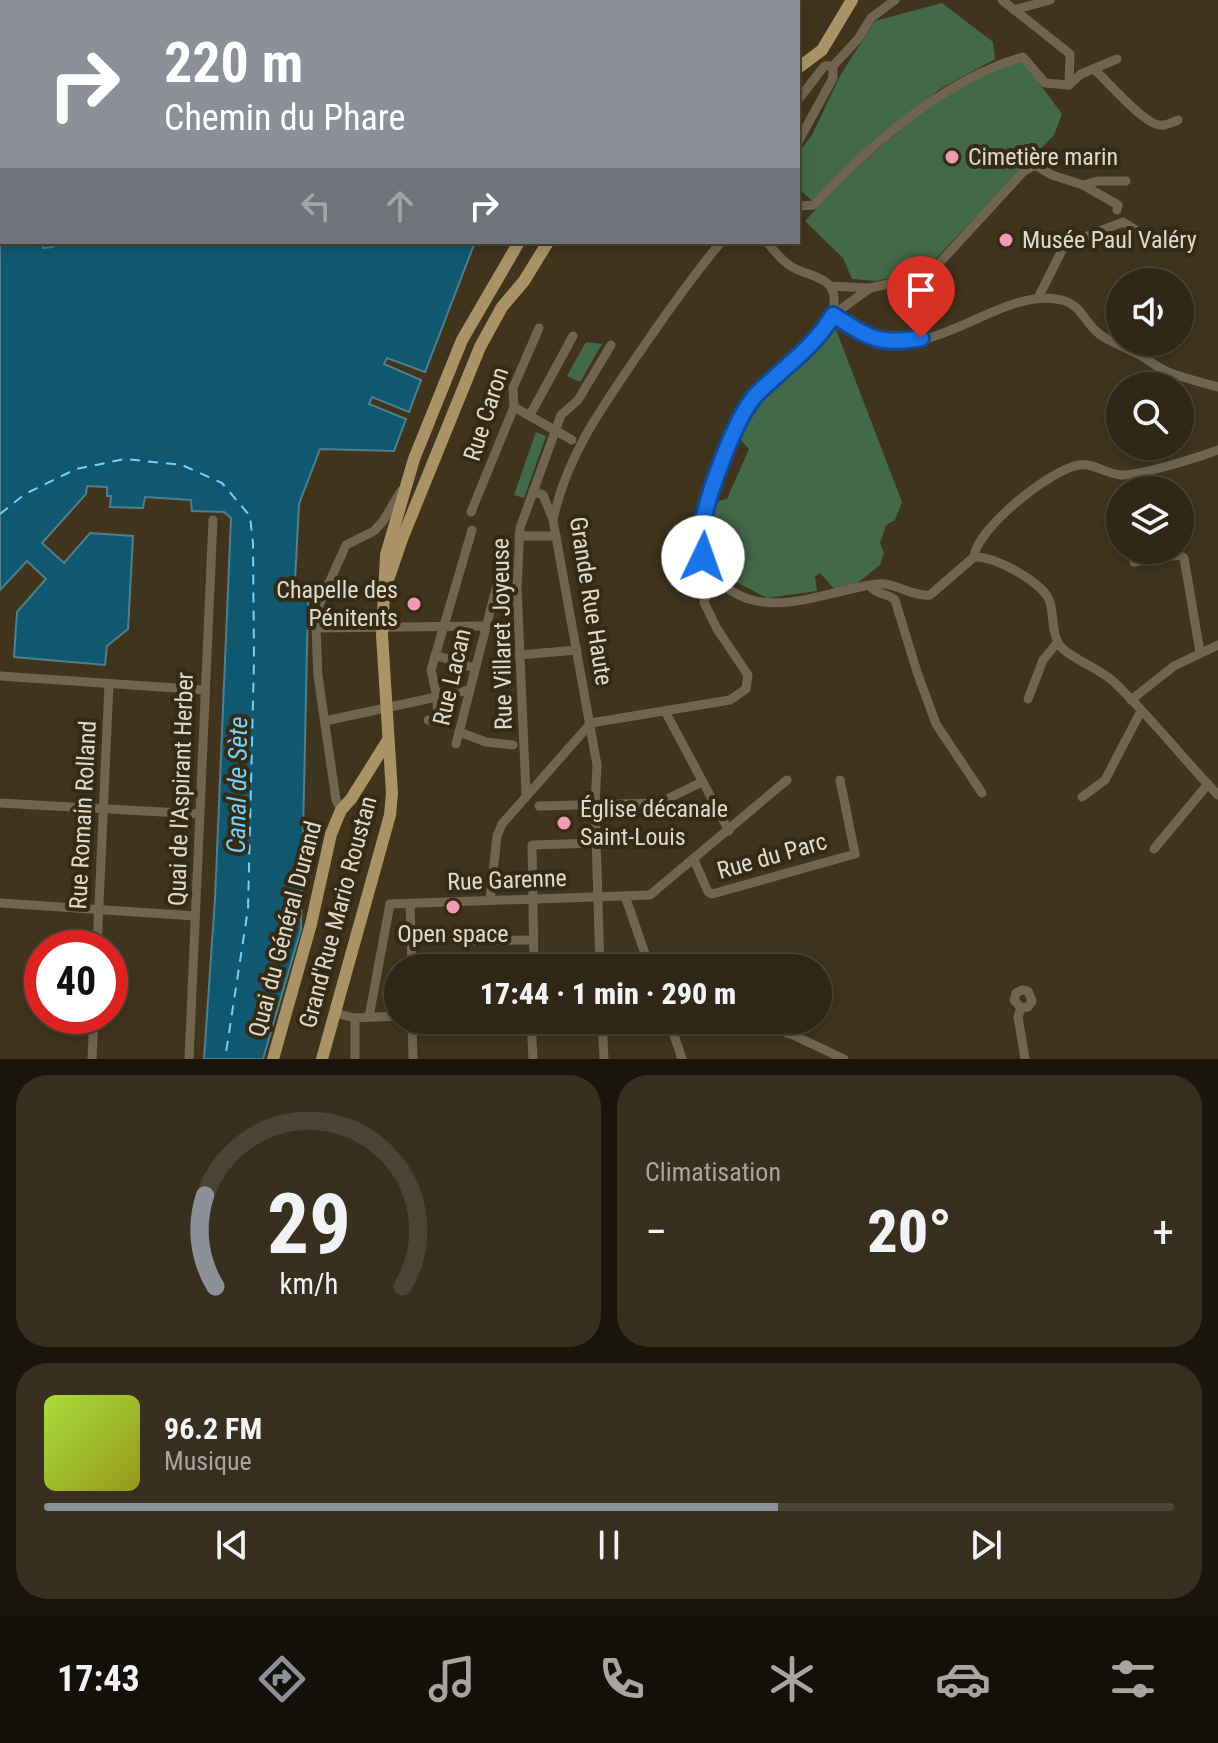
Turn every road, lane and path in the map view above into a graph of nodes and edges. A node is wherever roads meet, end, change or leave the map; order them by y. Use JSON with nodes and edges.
{"nodes":[{"id":1,"x":852,"y":0,"type":"edge"},
{"id":2,"x":895,"y":0,"type":"edge"},
{"id":3,"x":1002,"y":0,"type":"edge"},
{"id":4,"x":1050,"y":0,"type":"edge"},
{"id":5,"x":1014,"y":10,"type":"junction"},
{"id":6,"x":1117,"y":59,"type":"dead end"},
{"id":7,"x":800,"y":66,"type":"edge"},
{"id":8,"x":833,"y":66,"type":"junction"},
{"id":9,"x":1094,"y":69,"type":"junction"},
{"id":10,"x":1069,"y":85,"type":"junction"},
{"id":11,"x":800,"y":97,"type":"edge"},
{"id":12,"x":1178,"y":120,"type":"dead end"},
{"id":13,"x":800,"y":138,"type":"edge"},
{"id":14,"x":1126,"y":181,"type":"dead end"},
{"id":15,"x":1083,"y":185,"type":"junction"},
{"id":16,"x":800,"y":206,"type":"edge"},
{"id":17,"x":1120,"y":207,"type":"dead end"},
{"id":18,"x":1159,"y":240,"type":"dead end"},
{"id":19,"x":518,"y":244,"type":"edge"},
{"id":20,"x":547,"y":244,"type":"edge"},
{"id":21,"x":720,"y":244,"type":"edge"},
{"id":22,"x":769,"y":244,"type":"edge"},
{"id":23,"x":830,"y":286,"type":"junction"},
{"id":24,"x":870,"y":288,"type":"junction"},
{"id":25,"x":1038,"y":298,"type":"junction"},
{"id":26,"x":833,"y":315,"type":"junction"},
{"id":27,"x":539,"y":328,"type":"dead end"},
{"id":28,"x":573,"y":336,"type":"dead end"},
{"id":29,"x":611,"y":345,"type":"dead end"},
{"id":30,"x":1218,"y":387,"type":"edge"},
{"id":31,"x":514,"y":407,"type":"junction"},
{"id":32,"x":530,"y":415,"type":"junction"},
{"id":33,"x":554,"y":430,"type":"junction"},
{"id":34,"x":572,"y":440,"type":"dead end"},
{"id":35,"x":1218,"y":450,"type":"edge"},
{"id":36,"x":407,"y":481,"type":"junction"},
{"id":37,"x":533,"y":491,"type":"junction"},
{"id":38,"x":471,"y":512,"type":"dead end"},
{"id":39,"x":213,"y":520,"type":"dead end"},
{"id":40,"x":553,"y":520,"type":"junction"},
{"id":41,"x":472,"y":530,"type":"dead end"},
{"id":42,"x":519,"y":536,"type":"junction"},
{"id":43,"x":556,"y":536,"type":"junction"},
{"id":44,"x":974,"y":557,"type":"junction"},
{"id":45,"x":389,"y":562,"type":"junction"},
{"id":46,"x":1185,"y":564,"type":"edge"},
{"id":47,"x":500,"y":573,"type":"dead end"},
{"id":48,"x":713,"y":574,"type":"junction"},
{"id":49,"x":870,"y":586,"type":"junction"},
{"id":50,"x":443,"y":626,"type":"junction"},
{"id":51,"x":484,"y":626,"type":"junction"},
{"id":52,"x":381,"y":627,"type":"junction"},
{"id":53,"x":316,"y":628,"type":"junction"},
{"id":54,"x":1057,"y":643,"type":"junction"},
{"id":55,"x":1218,"y":645,"type":"edge"},
{"id":56,"x":577,"y":650,"type":"junction"},
{"id":57,"x":1200,"y":652,"type":"junction"},
{"id":58,"x":435,"y":655,"type":"junction"},
{"id":59,"x":519,"y":655,"type":"junction"},
{"id":60,"x":474,"y":668,"type":"junction"},
{"id":61,"x":0,"y":676,"type":"edge"},
{"id":62,"x":109,"y":684,"type":"junction"},
{"id":63,"x":205,"y":690,"type":"junction"},
{"id":64,"x":469,"y":690,"type":"junction"},
{"id":65,"x":437,"y":697,"type":"junction"},
{"id":66,"x":1028,"y":699,"type":"dead end"},
{"id":67,"x":1131,"y":700,"type":"junction"},
{"id":68,"x":387,"y":708,"type":"junction"},
{"id":69,"x":665,"y":711,"type":"junction"},
{"id":70,"x":1141,"y":711,"type":"junction"},
{"id":71,"x":428,"y":720,"type":"dead end"},
{"id":72,"x":325,"y":721,"type":"junction"},
{"id":73,"x":591,"y":723,"type":"junction"},
{"id":74,"x":459,"y":732,"type":"junction"},
{"id":75,"x":456,"y":744,"type":"dead end"},
{"id":76,"x":513,"y":745,"type":"dead end"},
{"id":77,"x":384,"y":756,"type":"junction"},
{"id":78,"x":787,"y":780,"type":"dead end"},
{"id":79,"x":840,"y":780,"type":"dead end"},
{"id":80,"x":702,"y":782,"type":"junction"},
{"id":81,"x":1208,"y":784,"type":"junction"},
{"id":82,"x":982,"y":793,"type":"dead end"},
{"id":83,"x":526,"y":794,"type":"junction"},
{"id":84,"x":1218,"y":795,"type":"edge"},
{"id":85,"x":1082,"y":797,"type":"dead end"},
{"id":86,"x":0,"y":803,"type":"edge"},
{"id":87,"x":595,"y":805,"type":"junction"},
{"id":88,"x":539,"y":806,"type":"dead end"},
{"id":89,"x":340,"y":807,"type":"junction"},
{"id":90,"x":103,"y":809,"type":"junction"},
{"id":91,"x":199,"y":814,"type":"junction"},
{"id":92,"x":729,"y":831,"type":"junction"},
{"id":93,"x":597,"y":843,"type":"junction"},
{"id":94,"x":1154,"y":849,"type":"dead end"},
{"id":95,"x":694,"y":860,"type":"junction"},
{"id":96,"x":625,"y":896,"type":"junction"},
{"id":97,"x":598,"y":897,"type":"junction"},
{"id":98,"x":534,"y":899,"type":"junction"},
{"id":99,"x":490,"y":900,"type":"junction"},
{"id":100,"x":0,"y":903,"type":"edge"},
{"id":101,"x":410,"y":904,"type":"junction"},
{"id":102,"x":99,"y":909,"type":"junction"},
{"id":103,"x":195,"y":916,"type":"junction"},
{"id":104,"x":98,"y":930,"type":"edge"},
{"id":105,"x":534,"y":940,"type":"junction"},
{"id":106,"x":456,"y":941,"type":"dead end"},
{"id":107,"x":412,"y":954,"type":"edge"},
{"id":108,"x":534,"y":954,"type":"edge"},
{"id":109,"x":600,"y":954,"type":"edge"},
{"id":110,"x":645,"y":954,"type":"edge"},
{"id":111,"x":1021,"y":1008,"type":"dead end"},
{"id":112,"x":335,"y":1013,"type":"junction"},
{"id":113,"x":384,"y":1016,"type":"edge"},
{"id":114,"x":369,"y":1017,"type":"junction"},
{"id":115,"x":355,"y":1018,"type":"junction"},
{"id":116,"x":93,"y":1034,"type":"edge"},
{"id":117,"x":412,"y":1034,"type":"edge"},
{"id":118,"x":532,"y":1034,"type":"edge"},
{"id":119,"x":603,"y":1034,"type":"edge"},
{"id":120,"x":674,"y":1034,"type":"edge"},
{"id":121,"x":790,"y":1034,"type":"edge"},
{"id":122,"x":92,"y":1059,"type":"edge"},
{"id":123,"x":189,"y":1059,"type":"edge"},
{"id":124,"x":273,"y":1059,"type":"edge"},
{"id":125,"x":322,"y":1059,"type":"edge"},
{"id":126,"x":355,"y":1059,"type":"edge"},
{"id":127,"x":413,"y":1059,"type":"edge"},
{"id":128,"x":533,"y":1059,"type":"edge"},
{"id":129,"x":604,"y":1059,"type":"edge"},
{"id":130,"x":682,"y":1059,"type":"edge"},
{"id":131,"x":844,"y":1059,"type":"edge"},
{"id":132,"x":1025,"y":1059,"type":"edge"}],
"edges":[{"from":1,"to":7,"type":"main road"},
{"from":2,"to":8,"type":"street"},
{"from":3,"to":5,"type":"street"},
{"from":4,"to":5,"type":"street"},
{"from":5,"to":10,"type":"street"},
{"from":6,"to":9,"type":"street"},
{"from":8,"to":11,"type":"street"},
{"from":8,"to":13,"type":"street"},
{"from":9,"to":10,"type":"street"},
{"from":9,"to":12,"type":"street"},
{"from":10,"to":16,"type":"street"},
{"from":14,"to":15,"type":"street"},
{"from":15,"to":17,"type":"street"},
{"from":15,"to":24,"type":"street"},
{"from":18,"to":25,"type":"street"},
{"from":19,"to":36,"type":"main road"},
{"from":20,"to":45,"type":"main road"},
{"from":21,"to":40,"type":"street","name":"Grande Rue Haute"},
{"from":22,"to":23,"type":"street"},
{"from":23,"to":24,"type":"street"},
{"from":23,"to":26,"type":"street"},
{"from":24,"to":26,"type":"street"},
{"from":25,"to":26,"type":"street"},
{"from":25,"to":30,"type":"street"},
{"from":26,"to":48,"type":"street"},
{"from":27,"to":31,"type":"street","name":"Rue Caron"},
{"from":28,"to":32,"type":"street"},
{"from":29,"to":33,"type":"street","name":"Rue Villaret Joyeuse"},
{"from":31,"to":32,"type":"street"},
{"from":31,"to":38,"type":"street","name":"Rue Caron"},
{"from":32,"to":33,"type":"street"},
{"from":33,"to":34,"type":"street"},
{"from":33,"to":37,"type":"street","name":"Rue Villaret Joyeuse"},
{"from":35,"to":44,"type":"street"},
{"from":36,"to":45,"type":"main road"},
{"from":36,"to":53,"type":"street"},
{"from":37,"to":40,"type":"street"},
{"from":37,"to":42,"type":"street","name":"Rue Villaret Joyeuse"},
{"from":39,"to":63,"type":"street","name":"Quai de l'Aspirant Herber"},
{"from":40,"to":43,"type":"street","name":"Grande Rue Haute"},
{"from":41,"to":50,"type":"street"},
{"from":42,"to":43,"type":"street"},
{"from":42,"to":59,"type":"street","name":"Rue Villaret Joyeuse"},
{"from":43,"to":56,"type":"street","name":"Grande Rue Haute"},
{"from":44,"to":49,"type":"street"},
{"from":44,"to":54,"type":"street"},
{"from":45,"to":52,"type":"main road"},
{"from":46,"to":57,"type":"street"},
{"from":47,"to":51,"type":"street","name":"Rue Lacan"},
{"from":48,"to":49,"type":"street"},
{"from":48,"to":69,"type":"street"},
{"from":49,"to":82,"type":"street"},
{"from":50,"to":51,"type":"street"},
{"from":50,"to":52,"type":"street"},
{"from":50,"to":58,"type":"street"},
{"from":51,"to":60,"type":"street","name":"Rue Lacan"},
{"from":52,"to":53,"type":"street"},
{"from":52,"to":68,"type":"main road"},
{"from":53,"to":72,"type":"street"},
{"from":54,"to":66,"type":"street"},
{"from":54,"to":67,"type":"street"},
{"from":55,"to":57,"type":"street"},
{"from":56,"to":59,"type":"street"},
{"from":56,"to":73,"type":"street","name":"Grande Rue Haute"},
{"from":57,"to":67,"type":"street"},
{"from":58,"to":60,"type":"street"},
{"from":58,"to":65,"type":"street"},
{"from":59,"to":83,"type":"street","name":"Rue Villaret Joyeuse"},
{"from":60,"to":64,"type":"street","name":"Rue Lacan"},
{"from":61,"to":62,"type":"street"},
{"from":62,"to":63,"type":"street"},
{"from":62,"to":90,"type":"street","name":"Rue Romain Rolland"},
{"from":63,"to":91,"type":"street","name":"Quai de l'Aspirant Herber"},
{"from":64,"to":65,"type":"street"},
{"from":64,"to":74,"type":"street","name":"Rue Lacan"},
{"from":65,"to":68,"type":"street"},
{"from":65,"to":71,"type":"street"},
{"from":67,"to":70,"type":"street"},
{"from":68,"to":72,"type":"street"},
{"from":68,"to":77,"type":"main road"},
{"from":69,"to":73,"type":"street"},
{"from":69,"to":80,"type":"street"},
{"from":70,"to":81,"type":"street"},
{"from":70,"to":85,"type":"street"},
{"from":72,"to":89,"type":"street"},
{"from":73,"to":83,"type":"street"},
{"from":73,"to":87,"type":"street","name":"Grande Rue Haute"},
{"from":74,"to":75,"type":"street","name":"Rue Lacan"},
{"from":74,"to":76,"type":"street"},
{"from":77,"to":89,"type":"main road"},
{"from":77,"to":112,"type":"main road","name":"Grand'Rue Mario Roustan"},
{"from":78,"to":92,"type":"street","name":"Rue Garenne"},
{"from":79,"to":95,"type":"street","name":"Rue du Parc"},
{"from":80,"to":87,"type":"street"},
{"from":80,"to":92,"type":"street"},
{"from":81,"to":84,"type":"street"},
{"from":81,"to":94,"type":"street"},
{"from":83,"to":99,"type":"street"},
{"from":86,"to":90,"type":"street"},
{"from":87,"to":88,"type":"street"},
{"from":87,"to":93,"type":"street","name":"Grande Rue Haute"},
{"from":89,"to":124,"type":"main road","name":"Quai du Général Durand"},
{"from":90,"to":91,"type":"street"},
{"from":90,"to":102,"type":"street","name":"Rue Romain Rolland"},
{"from":91,"to":103,"type":"street","name":"Quai de l'Aspirant Herber"},
{"from":92,"to":95,"type":"street","name":"Rue Garenne"},
{"from":93,"to":97,"type":"street","name":"Grande Rue Haute"},
{"from":93,"to":98,"type":"street"},
{"from":95,"to":96,"type":"street","name":"Rue Garenne"},
{"from":96,"to":97,"type":"street","name":"Rue Garenne"},
{"from":96,"to":110,"type":"street"},
{"from":97,"to":98,"type":"street","name":"Rue Garenne"},
{"from":97,"to":109,"type":"street","name":"Grande Rue Haute"},
{"from":98,"to":99,"type":"street","name":"Rue Garenne"},
{"from":98,"to":105,"type":"street"},
{"from":99,"to":101,"type":"street","name":"Rue Garenne"},
{"from":100,"to":102,"type":"street"},
{"from":101,"to":107,"type":"street"},
{"from":101,"to":114,"type":"street","name":"Rue Garenne"},
{"from":102,"to":103,"type":"street"},
{"from":102,"to":104,"type":"street","name":"Rue Romain Rolland"},
{"from":103,"to":123,"type":"street","name":"Quai de l'Aspirant Herber"},
{"from":105,"to":106,"type":"street"},
{"from":105,"to":108,"type":"street"},
{"from":111,"to":132,"type":"street"},
{"from":112,"to":115,"type":"street"},
{"from":112,"to":125,"type":"main road","name":"Grand'Rue Mario Roustan"},
{"from":113,"to":114,"type":"street"},
{"from":114,"to":115,"type":"street"},
{"from":115,"to":126,"type":"street"},
{"from":116,"to":122,"type":"street"},
{"from":117,"to":127,"type":"street"},
{"from":118,"to":128,"type":"street"},
{"from":119,"to":129,"type":"street"},
{"from":120,"to":130,"type":"street"},
{"from":121,"to":131,"type":"street"}]}
